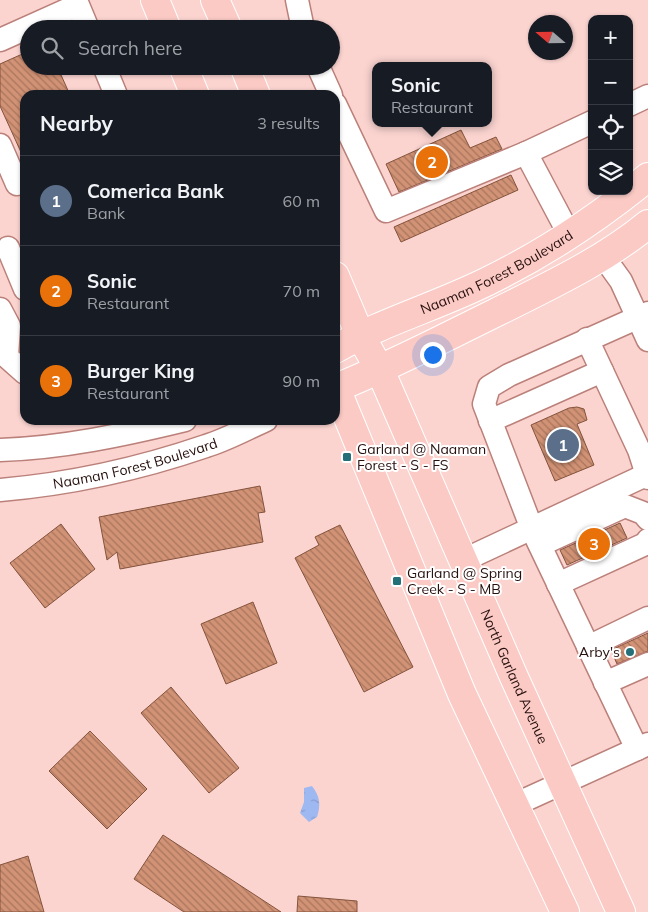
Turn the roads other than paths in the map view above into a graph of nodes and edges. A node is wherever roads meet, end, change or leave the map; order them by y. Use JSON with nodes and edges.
{"nodes":[{"id":1,"x":155,"y":0,"type":"edge"},
{"id":2,"x":215,"y":0,"type":"edge"},
{"id":3,"x":297,"y":0,"type":"edge"},
{"id":4,"x":45,"y":20,"type":"edge"},
{"id":5,"x":84,"y":20,"type":"edge"},
{"id":6,"x":163,"y":20,"type":"edge"},
{"id":7,"x":224,"y":20,"type":"edge"},
{"id":8,"x":301,"y":20,"type":"edge"},
{"id":9,"x":20,"y":31,"type":"edge"},
{"id":10,"x":0,"y":40,"type":"edge"},
{"id":11,"x":108,"y":75,"type":"edge"},
{"id":12,"x":187,"y":75,"type":"edge"},
{"id":13,"x":248,"y":75,"type":"edge"},
{"id":14,"x":322,"y":75,"type":"edge"},
{"id":15,"x":114,"y":90,"type":"edge"},
{"id":16,"x":193,"y":90,"type":"edge"},
{"id":17,"x":254,"y":90,"type":"edge"},
{"id":18,"x":329,"y":90,"type":"edge"},
{"id":19,"x":648,"y":96,"type":"edge"},
{"id":20,"x":633,"y":103,"type":"edge"},
{"id":21,"x":340,"y":114,"type":"edge"},
{"id":22,"x":588,"y":124,"type":"edge"},
{"id":23,"x":0,"y":145,"type":"edge"},
{"id":24,"x":526,"y":153,"type":"junction"},
{"id":25,"x":648,"y":178,"type":"edge"},
{"id":26,"x":14,"y":185,"type":"edge"},
{"id":27,"x":648,"y":224,"type":"edge"},
{"id":28,"x":570,"y":236,"type":"junction"},
{"id":29,"x":11,"y":247,"type":"edge"},
{"id":30,"x":603,"y":256,"type":"junction"},
{"id":31,"x":20,"y":274,"type":"edge"},
{"id":32,"x":340,"y":288,"type":"edge"},
{"id":33,"x":0,"y":308,"type":"edge"},
{"id":34,"x":643,"y":315,"type":"edge"},
{"id":35,"x":360,"y":335,"type":"junction"},
{"id":36,"x":587,"y":339,"type":"junction"},
{"id":37,"x":648,"y":340,"type":"edge"},
{"id":38,"x":340,"y":347,"type":"edge"},
{"id":39,"x":4,"y":357,"type":"edge"},
{"id":40,"x":20,"y":369,"type":"edge"},
{"id":41,"x":380,"y":370,"type":"junction"},
{"id":42,"x":602,"y":370,"type":"junction"},
{"id":43,"x":340,"y":385,"type":"edge"},
{"id":44,"x":340,"y":399,"type":"edge"},
{"id":45,"x":490,"y":421,"type":"junction"},
{"id":46,"x":161,"y":425,"type":"edge"},
{"id":47,"x":255,"y":425,"type":"edge"},
{"id":48,"x":0,"y":450,"type":"edge"},
{"id":49,"x":648,"y":475,"type":"edge"},
{"id":50,"x":0,"y":490,"type":"edge"},
{"id":51,"x":648,"y":519,"type":"edge"},
{"id":52,"x":536,"y":537,"type":"junction"},
{"id":53,"x":648,"y":540,"type":"edge"},
{"id":54,"x":464,"y":560,"type":"junction"},
{"id":55,"x":558,"y":584,"type":"junction"},
{"id":56,"x":648,"y":618,"type":"edge"},
{"id":57,"x":588,"y":647,"type":"junction"},
{"id":58,"x":648,"y":664,"type":"edge"},
{"id":59,"x":605,"y":683,"type":"junction"},
{"id":60,"x":643,"y":747,"type":"edge"},
{"id":61,"x":563,"y":783,"type":"junction"},
{"id":62,"x":514,"y":805,"type":"junction"},
{"id":63,"x":565,"y":912,"type":"edge"},
{"id":64,"x":621,"y":912,"type":"edge"}],
"edges":[{"from":1,"to":6,"type":"main road"},
{"from":2,"to":7,"type":"main road"},
{"from":3,"to":8,"type":"street"},
{"from":4,"to":5,"type":"street"},
{"from":9,"to":10,"type":"street"},
{"from":11,"to":15,"type":"street"},
{"from":12,"to":16,"type":"main road"},
{"from":13,"to":17,"type":"main road"},
{"from":14,"to":18,"type":"street"},
{"from":19,"to":20,"type":"street"},
{"from":21,"to":24,"type":"street"},
{"from":22,"to":24,"type":"street"},
{"from":23,"to":26,"type":"street"},
{"from":24,"to":28,"type":"street"},
{"from":25,"to":28,"type":"main road","name":"Naaman Forest Boulevard"},
{"from":27,"to":30,"type":"main road"},
{"from":28,"to":35,"type":"main road","name":"Naaman Forest Boulevard"},
{"from":29,"to":31,"type":"street"},
{"from":30,"to":34,"type":"street"},
{"from":30,"to":41,"type":"main road"},
{"from":32,"to":35,"type":"main road","name":"North Garland Avenue"},
{"from":33,"to":39,"type":"street"},
{"from":34,"to":36,"type":"street"},
{"from":34,"to":37,"type":"street"},
{"from":35,"to":38,"type":"main road","name":"Naaman Forest Boulevard"},
{"from":35,"to":41,"type":"main road","name":"North Garland Avenue"},
{"from":36,"to":42,"type":"street"},
{"from":36,"to":45,"type":"street"},
{"from":39,"to":40,"type":"street"},
{"from":41,"to":43,"type":"main road"},
{"from":41,"to":54,"type":"main road","name":"North Garland Avenue"},
{"from":42,"to":45,"type":"street"},
{"from":42,"to":49,"type":"street"},
{"from":44,"to":62,"type":"main road"},
{"from":45,"to":52,"type":"street"},
{"from":46,"to":48,"type":"street","name":"Naaman Forest Boulevard"},
{"from":47,"to":50,"type":"street","name":"Naaman Forest Boulevard"},
{"from":49,"to":52,"type":"street"},
{"from":51,"to":52,"type":"street"},
{"from":52,"to":54,"type":"street"},
{"from":52,"to":55,"type":"street"},
{"from":53,"to":55,"type":"street"},
{"from":54,"to":61,"type":"main road","name":"North Garland Avenue"},
{"from":55,"to":57,"type":"street"},
{"from":56,"to":57,"type":"street"},
{"from":57,"to":59,"type":"street"},
{"from":58,"to":59,"type":"street"},
{"from":59,"to":60,"type":"street"},
{"from":60,"to":61,"type":"street"},
{"from":61,"to":62,"type":"street"},
{"from":61,"to":64,"type":"main road","name":"North Garland Avenue"},
{"from":62,"to":63,"type":"main road"}]}
